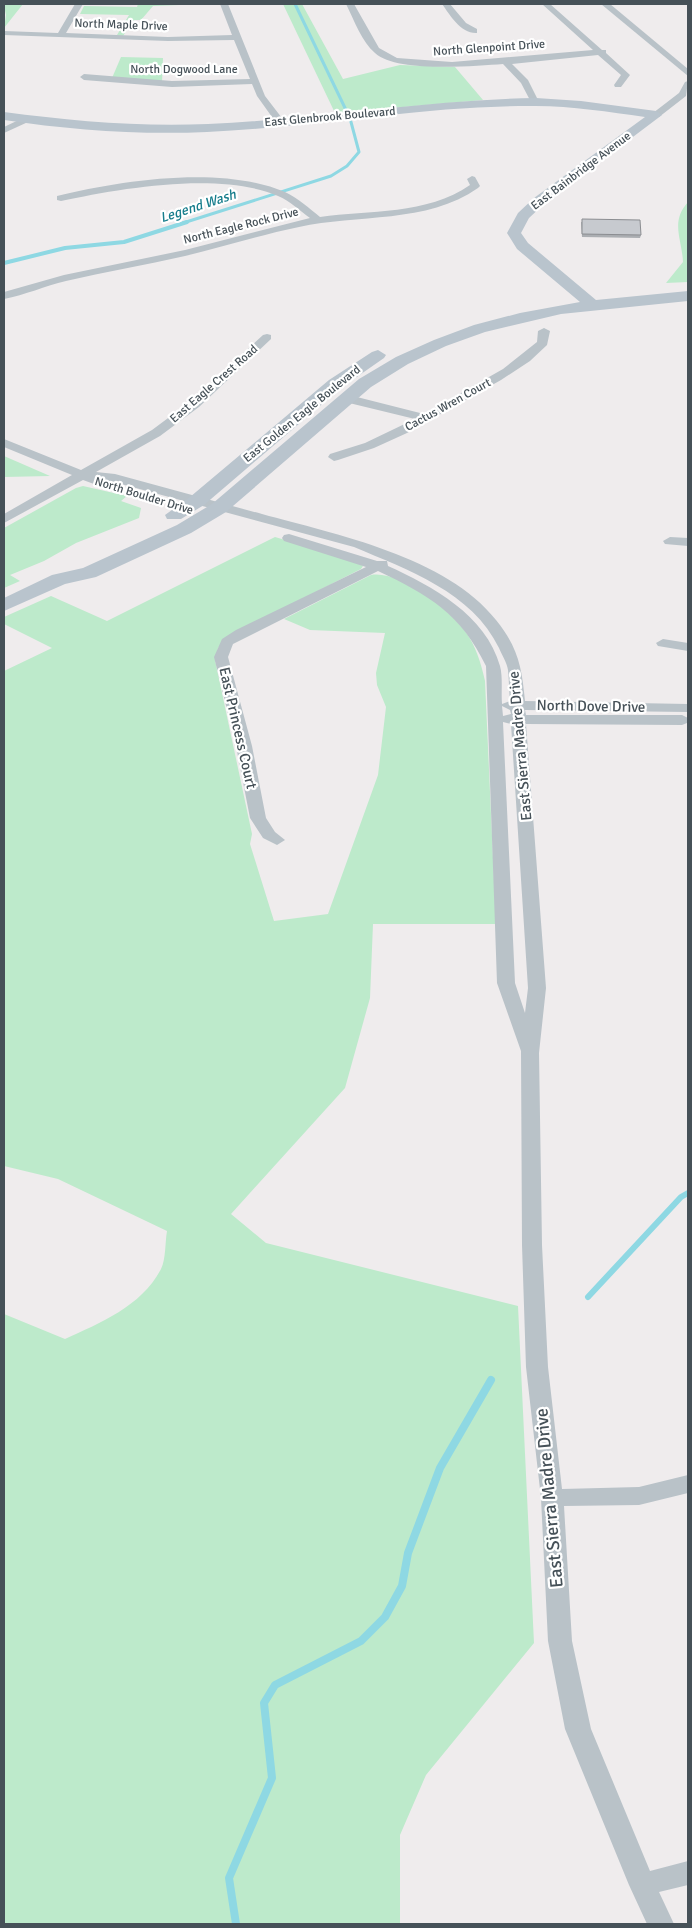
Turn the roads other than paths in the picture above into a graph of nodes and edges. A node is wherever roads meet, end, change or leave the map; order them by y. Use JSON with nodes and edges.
{"nodes":[{"id":1,"x":79,"y":4,"type":"edge"},
{"id":2,"x":224,"y":4,"type":"edge"},
{"id":3,"x":350,"y":4,"type":"edge"},
{"id":4,"x":446,"y":4,"type":"edge"},
{"id":5,"x":546,"y":4,"type":"edge"},
{"id":6,"x":604,"y":4,"type":"edge"},
{"id":7,"x":474,"y":31,"type":"dead end"},
{"id":8,"x":4,"y":33,"type":"edge"},
{"id":9,"x":61,"y":35,"type":"junction"},
{"id":10,"x":238,"y":37,"type":"junction"},
{"id":11,"x":603,"y":52,"type":"junction"},
{"id":12,"x":503,"y":60,"type":"junction"},
{"id":13,"x":688,"y":73,"type":"edge"},
{"id":14,"x":84,"y":78,"type":"dead end"},
{"id":15,"x":254,"y":81,"type":"junction"},
{"id":16,"x":688,"y":84,"type":"edge"},
{"id":17,"x":618,"y":85,"type":"dead end"},
{"id":18,"x":535,"y":102,"type":"junction"},
{"id":19,"x":656,"y":115,"type":"junction"},
{"id":20,"x":4,"y":116,"type":"edge"},
{"id":21,"x":26,"y":120,"type":"junction"},
{"id":22,"x":280,"y":122,"type":"junction"},
{"id":23,"x":4,"y":130,"type":"edge"},
{"id":24,"x":472,"y":180,"type":"dead end"},
{"id":25,"x":61,"y":198,"type":"dead end"},
{"id":26,"x":318,"y":220,"type":"junction"},
{"id":27,"x":688,"y":287,"type":"edge"},
{"id":28,"x":4,"y":296,"type":"edge"},
{"id":29,"x":688,"y":296,"type":"edge"},
{"id":30,"x":587,"y":300,"type":"junction"},
{"id":31,"x":544,"y":331,"type":"dead end"},
{"id":32,"x":267,"y":337,"type":"dead end"},
{"id":33,"x":371,"y":358,"type":"junction"},
{"id":34,"x":348,"y":399,"type":"junction"},
{"id":35,"x":426,"y":418,"type":"junction"},
{"id":36,"x":4,"y":443,"type":"edge"},
{"id":37,"x":334,"y":458,"type":"dead end"},
{"id":38,"x":83,"y":475,"type":"junction"},
{"id":39,"x":202,"y":508,"type":"junction"},
{"id":40,"x":4,"y":519,"type":"edge"},
{"id":41,"x":670,"y":541,"type":"dead end"},
{"id":42,"x":688,"y":542,"type":"edge"},
{"id":43,"x":391,"y":558,"type":"junction"},
{"id":44,"x":377,"y":567,"type":"junction"},
{"id":45,"x":4,"y":605,"type":"edge"},
{"id":46,"x":663,"y":643,"type":"dead end"},
{"id":47,"x":688,"y":647,"type":"edge"},
{"id":48,"x":688,"y":708,"type":"edge"},
{"id":49,"x":495,"y":712,"type":"junction"},
{"id":50,"x":519,"y":712,"type":"junction"},
{"id":51,"x":688,"y":720,"type":"edge"},
{"id":52,"x":278,"y":840,"type":"dead end"},
{"id":53,"x":530,"y":1054,"type":"junction"},
{"id":54,"x":688,"y":1484,"type":"edge"},
{"id":55,"x":552,"y":1498,"type":"junction"},
{"id":56,"x":688,"y":1873,"type":"edge"},
{"id":57,"x":642,"y":1885,"type":"junction"},
{"id":58,"x":661,"y":1924,"type":"edge"}],
"edges":[{"from":1,"to":9,"type":"street"},
{"from":2,"to":10,"type":"street"},
{"from":3,"to":12,"type":"street","name":"North Glenpoint Drive"},
{"from":4,"to":7,"type":"street"},
{"from":5,"to":11,"type":"street"},
{"from":6,"to":13,"type":"street"},
{"from":8,"to":9,"type":"street","name":"North Maple Drive"},
{"from":9,"to":10,"type":"street","name":"North Maple Drive"},
{"from":10,"to":15,"type":"street"},
{"from":11,"to":12,"type":"street","name":"North Glenpoint Drive"},
{"from":11,"to":17,"type":"street"},
{"from":12,"to":18,"type":"street"},
{"from":14,"to":15,"type":"street","name":"North Dogwood Lane"},
{"from":15,"to":22,"type":"street"},
{"from":16,"to":19,"type":"street","name":"East Bainbridge Avenue"},
{"from":18,"to":19,"type":"street","name":"East Glenbrook Boulevard"},
{"from":18,"to":22,"type":"street","name":"East Glenbrook Boulevard"},
{"from":19,"to":30,"type":"street","name":"East Bainbridge Avenue"},
{"from":20,"to":21,"type":"street","name":"East Glenbrook Boulevard"},
{"from":21,"to":22,"type":"street","name":"East Glenbrook Boulevard"},
{"from":21,"to":23,"type":"street"},
{"from":24,"to":26,"type":"street","name":"North Eagle Rock Drive"},
{"from":25,"to":26,"type":"street"},
{"from":26,"to":28,"type":"street","name":"North Eagle Rock Drive"},
{"from":27,"to":30,"type":"street","name":"East Golden Eagle Boulevard"},
{"from":29,"to":30,"type":"street","name":"East Golden Eagle Boulevard"},
{"from":30,"to":33,"type":"street","name":"East Golden Eagle Boulevard"},
{"from":30,"to":34,"type":"street","name":"East Golden Eagle Boulevard"},
{"from":31,"to":35,"type":"street","name":"Cactus Wren Court"},
{"from":32,"to":38,"type":"street","name":"East Eagle Crest Road"},
{"from":33,"to":34,"type":"street"},
{"from":33,"to":39,"type":"street","name":"East Golden Eagle Boulevard"},
{"from":34,"to":35,"type":"street"},
{"from":34,"to":39,"type":"street","name":"East Golden Eagle Boulevard"},
{"from":35,"to":37,"type":"street","name":"Cactus Wren Court"},
{"from":36,"to":38,"type":"street","name":"North Boulder Drive"},
{"from":38,"to":39,"type":"street","name":"North Boulder Drive"},
{"from":38,"to":40,"type":"street","name":"East Eagle Crest Road"},
{"from":39,"to":43,"type":"street","name":"East Sierra Madre Drive"},
{"from":39,"to":44,"type":"street","name":"East Sierra Madre Drive"},
{"from":39,"to":45,"type":"street","name":"East Golden Eagle Boulevard"},
{"from":41,"to":42,"type":"street"},
{"from":43,"to":44,"type":"street","name":"East Princess Court"},
{"from":43,"to":50,"type":"street","name":"East Sierra Madre Drive"},
{"from":44,"to":49,"type":"street","name":"East Sierra Madre Drive"},
{"from":44,"to":52,"type":"street","name":"East Princess Court"},
{"from":46,"to":47,"type":"street"},
{"from":48,"to":50,"type":"street","name":"North Dove Drive"},
{"from":49,"to":50,"type":"street","name":"North Dove Drive"},
{"from":49,"to":53,"type":"street","name":"East Sierra Madre Drive"},
{"from":50,"to":51,"type":"street","name":"North Dove Drive"},
{"from":50,"to":53,"type":"street","name":"East Sierra Madre Drive"},
{"from":53,"to":55,"type":"street","name":"East Sierra Madre Drive"},
{"from":54,"to":55,"type":"street"},
{"from":55,"to":57,"type":"street","name":"East Sierra Madre Drive"},
{"from":56,"to":57,"type":"street"},
{"from":57,"to":58,"type":"street","name":"East Sierra Madre Drive"}]}
